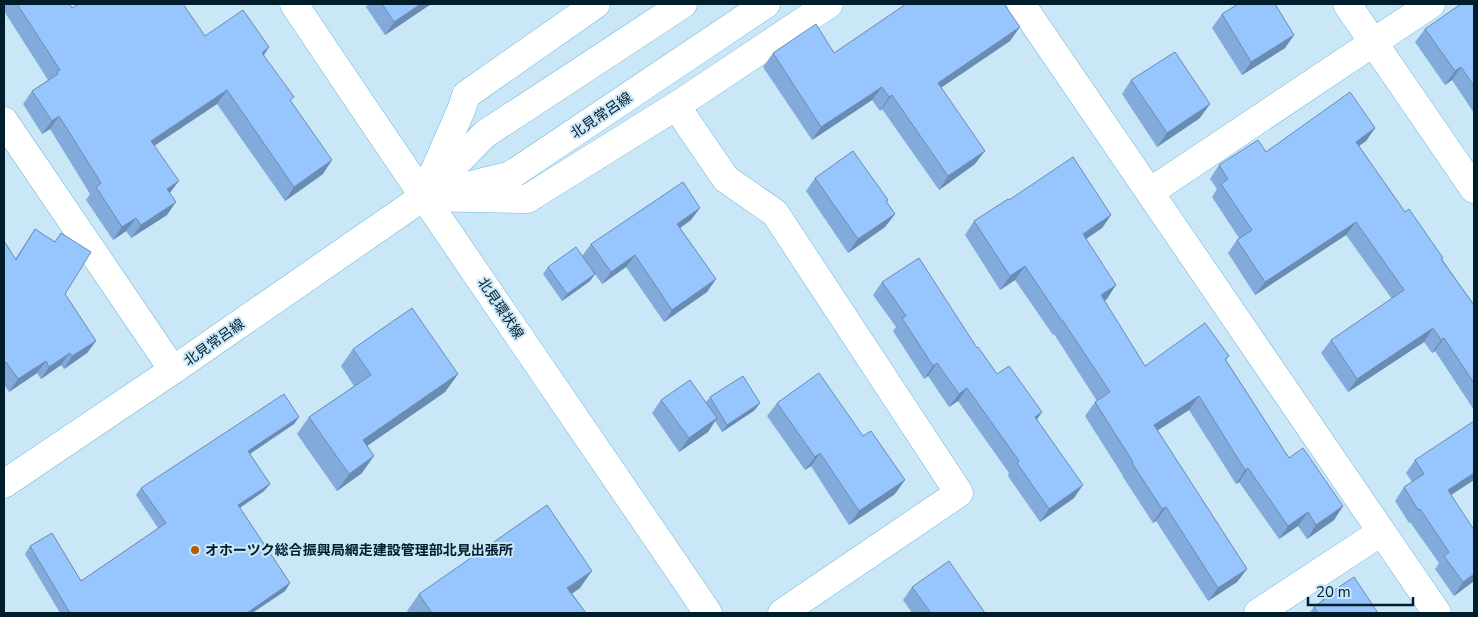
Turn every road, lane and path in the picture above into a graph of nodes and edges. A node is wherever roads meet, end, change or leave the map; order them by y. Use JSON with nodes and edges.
{"nodes":[{"id":1,"x":294,"y":4,"type":"edge"},
{"id":2,"x":596,"y":4,"type":"edge"},
{"id":3,"x":683,"y":4,"type":"edge"},
{"id":4,"x":766,"y":4,"type":"edge"},
{"id":5,"x":829,"y":4,"type":"edge"},
{"id":6,"x":1021,"y":4,"type":"edge"},
{"id":7,"x":1347,"y":4,"type":"edge"},
{"id":8,"x":1431,"y":4,"type":"edge"},
{"id":9,"x":1373,"y":42,"type":"junction"},
{"id":10,"x":676,"y":106,"type":"junction"},
{"id":11,"x":4,"y":120,"type":"edge"},
{"id":12,"x":1474,"y":189,"type":"edge"},
{"id":13,"x":1150,"y":192,"type":"junction"},
{"id":14,"x":423,"y":197,"type":"junction"},
{"id":15,"x":173,"y":370,"type":"junction"},
{"id":16,"x":4,"y":484,"type":"edge"},
{"id":17,"x":1381,"y":532,"type":"junction"},
{"id":18,"x":708,"y":613,"type":"edge"},
{"id":19,"x":782,"y":613,"type":"edge"},
{"id":20,"x":1258,"y":613,"type":"edge"},
{"id":21,"x":1437,"y":613,"type":"edge"}],
"edges":[{"from":1,"to":14,"type":"street","name":"北見環状線"},
{"from":2,"to":14,"type":"street"},
{"from":3,"to":14,"type":"street","name":"北見常呂線"},
{"from":4,"to":14,"type":"street","name":"北見常呂線"},
{"from":5,"to":10,"type":"street"},
{"from":6,"to":13,"type":"street"},
{"from":7,"to":9,"type":"street"},
{"from":8,"to":9,"type":"street"},
{"from":9,"to":12,"type":"street"},
{"from":9,"to":13,"type":"street"},
{"from":10,"to":14,"type":"street"},
{"from":10,"to":19,"type":"street"},
{"from":11,"to":15,"type":"street"},
{"from":13,"to":17,"type":"street"},
{"from":14,"to":15,"type":"street","name":"北見常呂線"},
{"from":14,"to":18,"type":"street","name":"北見環状線"},
{"from":15,"to":16,"type":"street","name":"北見常呂線"},
{"from":17,"to":20,"type":"street"},
{"from":17,"to":21,"type":"street"}]}
